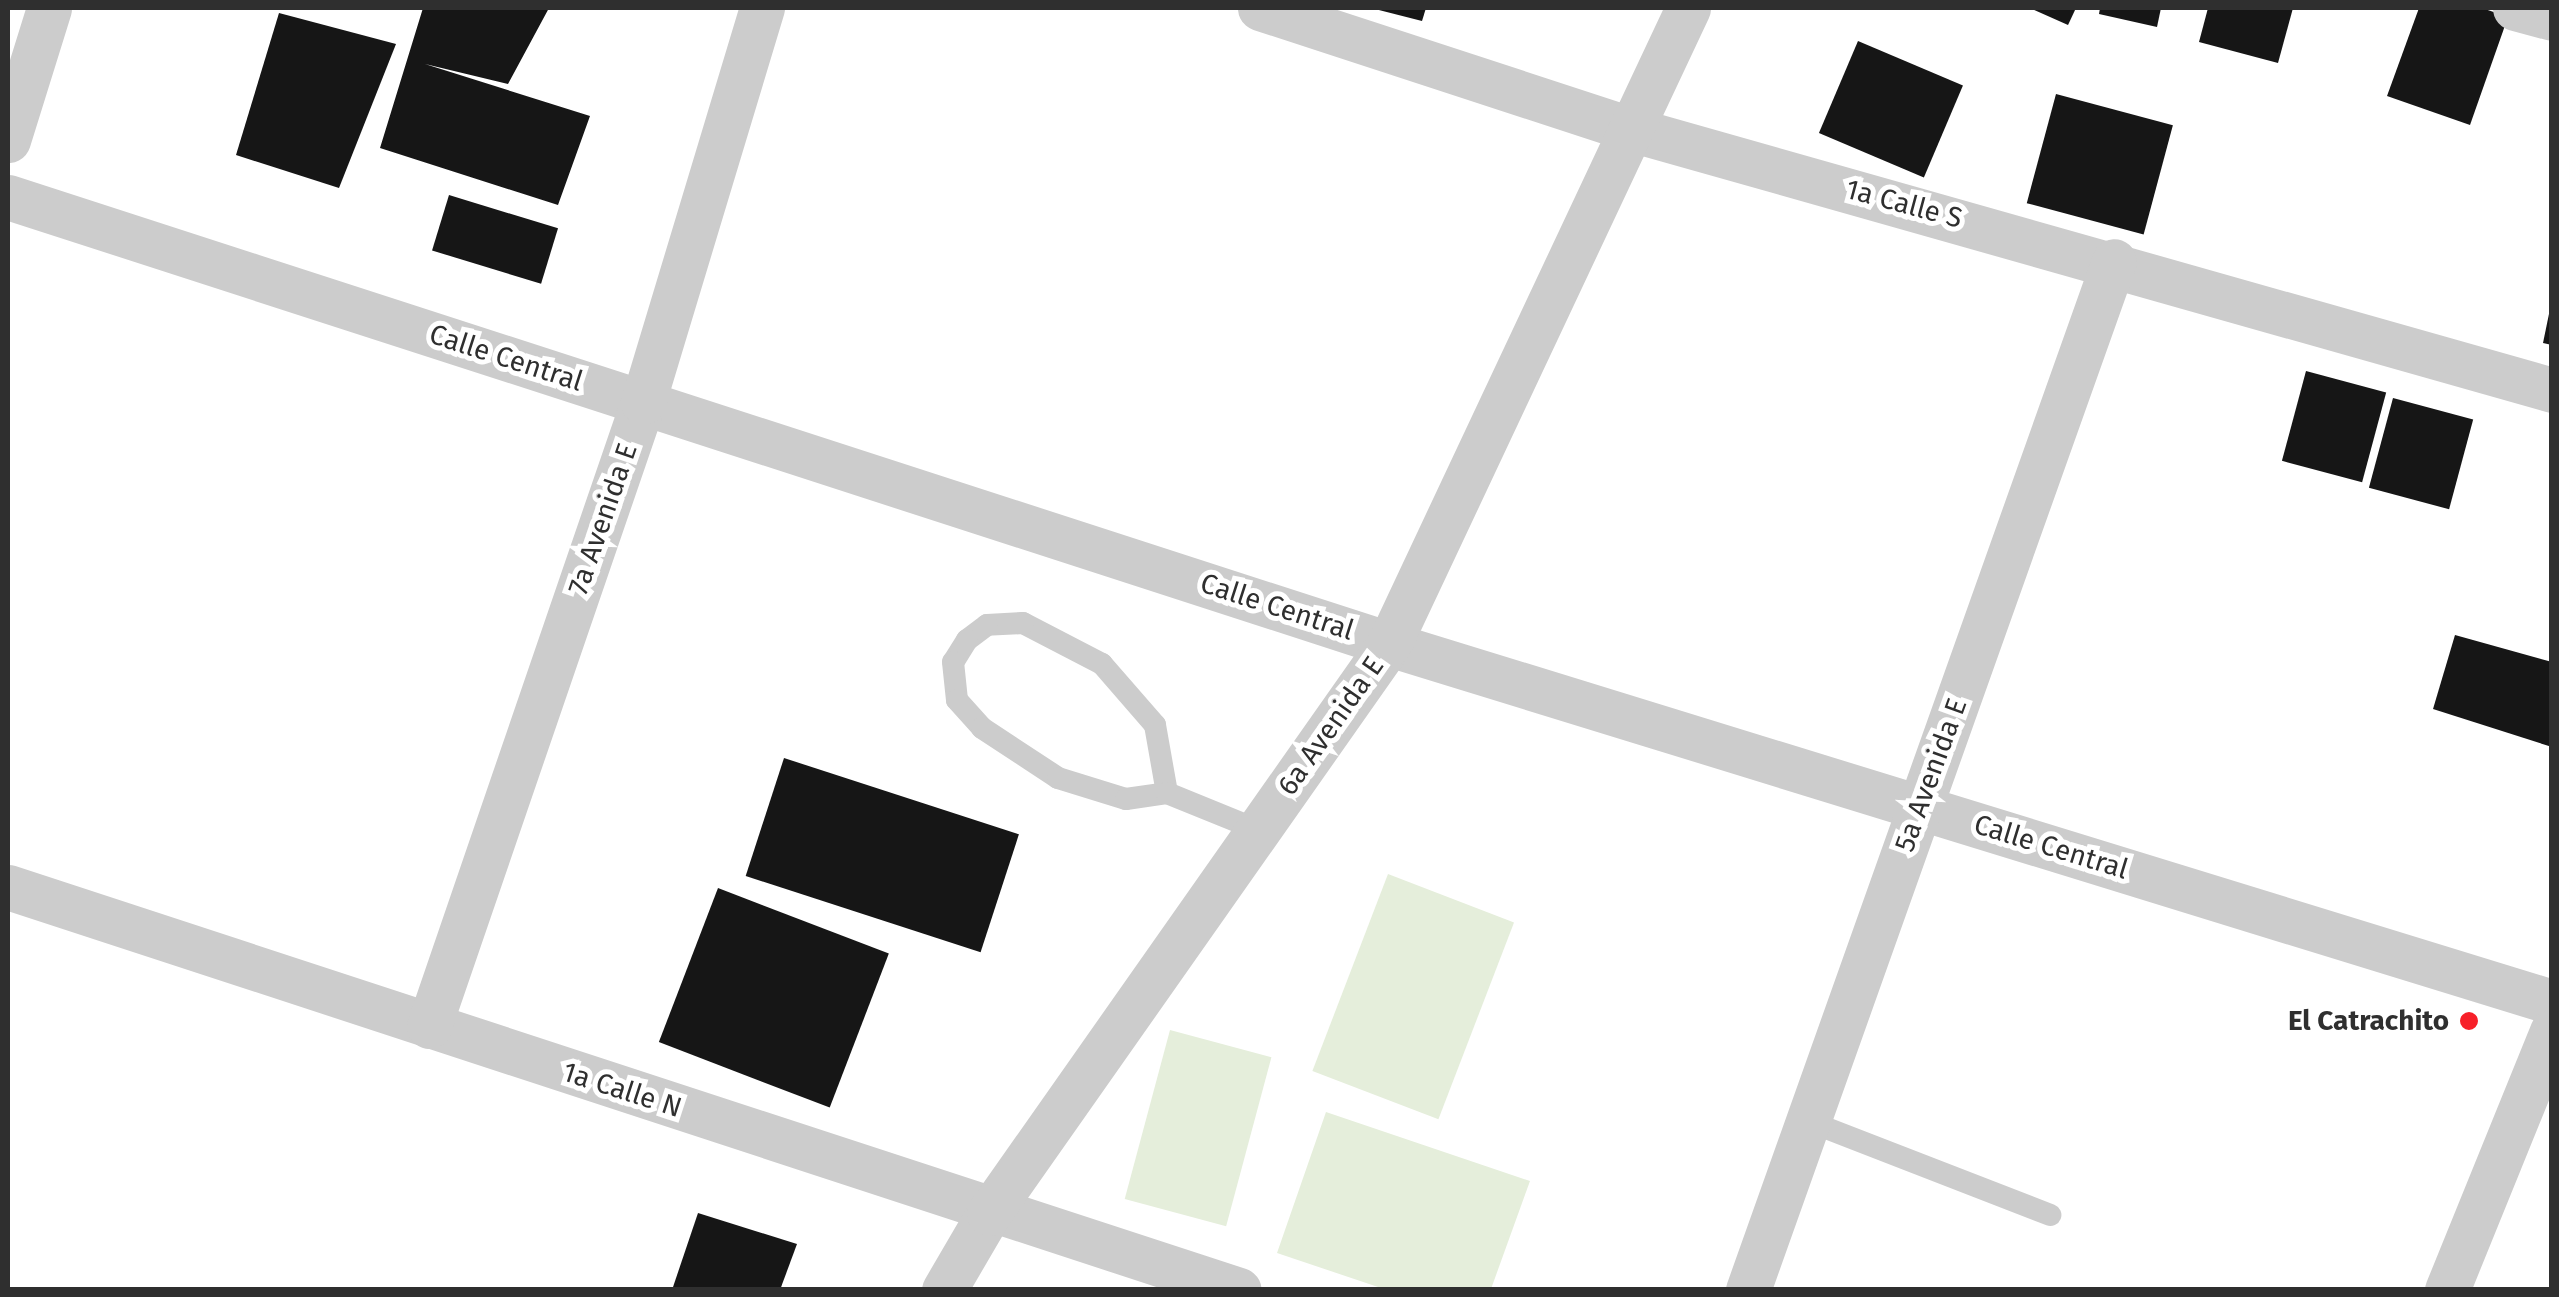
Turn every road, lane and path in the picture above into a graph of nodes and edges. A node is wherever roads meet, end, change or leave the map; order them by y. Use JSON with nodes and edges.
{"nodes":[{"id":1,"x":49,"y":8,"type":"edge"},
{"id":2,"x":762,"y":8,"type":"edge"},
{"id":3,"x":1260,"y":8,"type":"edge"},
{"id":4,"x":1688,"y":8,"type":"edge"},
{"id":5,"x":2515,"y":8,"type":"edge"},
{"id":6,"x":2552,"y":18,"type":"edge"},
{"id":7,"x":1634,"y":130,"type":"junction"},
{"id":8,"x":8,"y":140,"type":"edge"},
{"id":9,"x":8,"y":197,"type":"edge"},
{"id":10,"x":2114,"y":262,"type":"junction"},
{"id":11,"x":2552,"y":390,"type":"edge"},
{"id":12,"x":644,"y":402,"type":"junction"},
{"id":13,"x":1389,"y":644,"type":"junction"},
{"id":14,"x":1167,"y":793,"type":"junction"},
{"id":15,"x":1920,"y":807,"type":"junction"},
{"id":16,"x":1258,"y":830,"type":"junction"},
{"id":17,"x":8,"y":887,"type":"edge"},
{"id":18,"x":2552,"y":1002,"type":"edge"},
{"id":19,"x":429,"y":1026,"type":"junction"},
{"id":20,"x":2552,"y":1032,"type":"edge"},
{"id":21,"x":1808,"y":1121,"type":"junction"},
{"id":22,"x":989,"y":1213,"type":"junction"},
{"id":23,"x":2050,"y":1215,"type":"dead end"},
{"id":24,"x":944,"y":1290,"type":"edge"},
{"id":25,"x":1239,"y":1290,"type":"edge"},
{"id":26,"x":1748,"y":1290,"type":"edge"},
{"id":27,"x":2447,"y":1290,"type":"edge"}],
"edges":[{"from":1,"to":8,"type":"street"},
{"from":2,"to":12,"type":"street","name":"7a Avenida E"},
{"from":3,"to":7,"type":"street","name":"1a Calle S"},
{"from":4,"to":7,"type":"street","name":"6a Avenida E"},
{"from":5,"to":6,"type":"street"},
{"from":7,"to":10,"type":"street","name":"1a Calle S"},
{"from":7,"to":13,"type":"street","name":"6a Avenida E"},
{"from":9,"to":12,"type":"street","name":"Calle Central"},
{"from":10,"to":11,"type":"street","name":"1a Calle S"},
{"from":10,"to":15,"type":"street","name":"5a Avenida E"},
{"from":12,"to":13,"type":"street","name":"Calle Central"},
{"from":12,"to":19,"type":"street","name":"7a Avenida E"},
{"from":13,"to":15,"type":"street","name":"Calle Central"},
{"from":13,"to":16,"type":"street","name":"6a Avenida E"},
{"from":14,"to":14,"type":"lane"},
{"from":14,"to":16,"type":"lane"},
{"from":15,"to":18,"type":"street","name":"Calle Central"},
{"from":15,"to":21,"type":"street","name":"5a Avenida E"},
{"from":16,"to":22,"type":"street","name":"6a Avenida E"},
{"from":17,"to":19,"type":"street","name":"1a Calle N"},
{"from":19,"to":22,"type":"street","name":"1a Calle N"},
{"from":20,"to":27,"type":"street"},
{"from":21,"to":23,"type":"lane"},
{"from":21,"to":26,"type":"street","name":"5a Avenida E"},
{"from":22,"to":24,"type":"street","name":"6a Avenida E"},
{"from":22,"to":25,"type":"street","name":"1a Calle N"}]}
